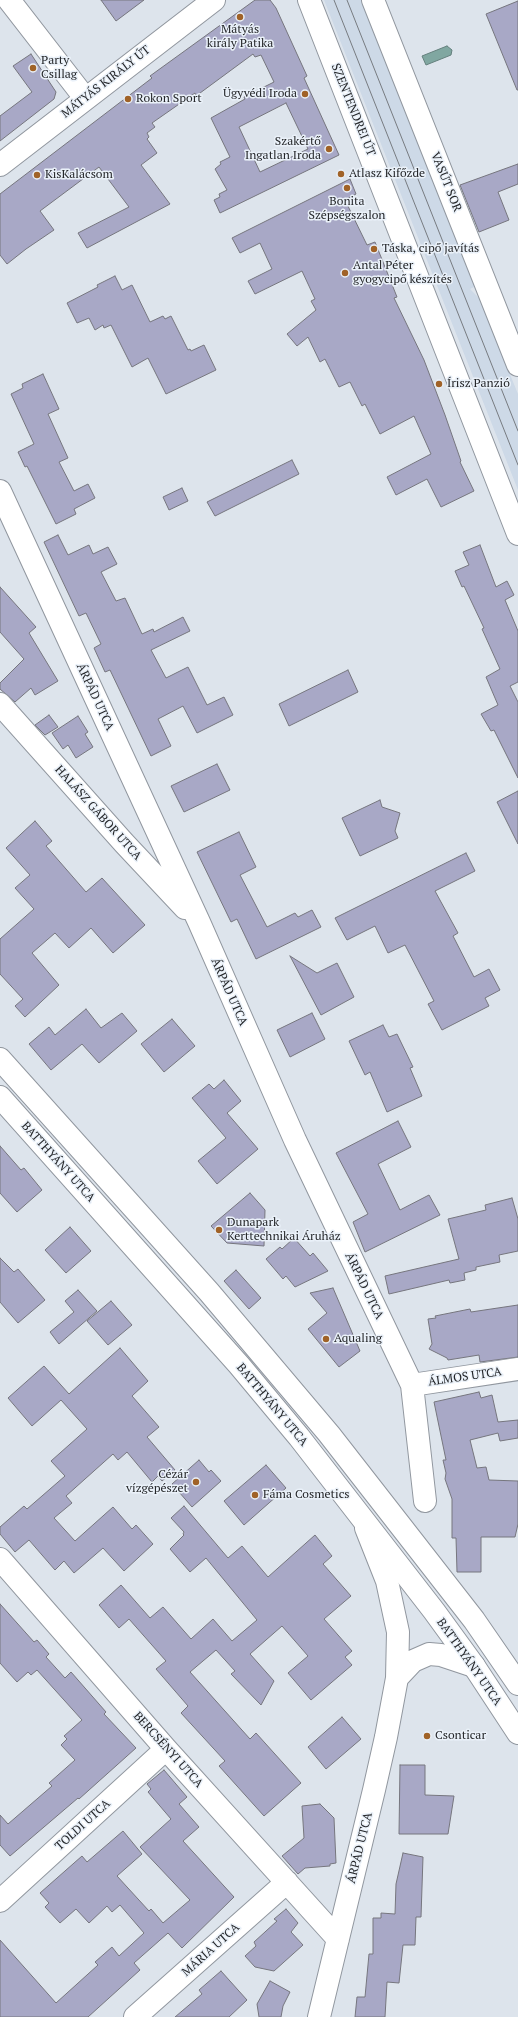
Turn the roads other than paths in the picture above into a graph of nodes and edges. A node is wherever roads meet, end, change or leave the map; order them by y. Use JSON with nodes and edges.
{"nodes":[{"id":1,"x":9,"y":0,"type":"edge"},
{"id":2,"x":214,"y":0,"type":"edge"},
{"id":3,"x":309,"y":0,"type":"edge"},
{"id":4,"x":373,"y":0,"type":"edge"},
{"id":5,"x":85,"y":98,"type":"junction"},
{"id":6,"x":0,"y":165,"type":"edge"},
{"id":7,"x":518,"y":365,"type":"edge"},
{"id":8,"x":0,"y":491,"type":"edge"},
{"id":9,"x":518,"y":534,"type":"edge"},
{"id":10,"x":0,"y":704,"type":"edge"},
{"id":11,"x":154,"y":825,"type":"junction"},
{"id":12,"x":124,"y":842,"type":"junction"},
{"id":13,"x":199,"y":922,"type":"junction"},
{"id":14,"x":0,"y":1059,"type":"edge"},
{"id":15,"x":0,"y":1097,"type":"edge"},
{"id":16,"x":518,"y":1370,"type":"edge"},
{"id":17,"x":412,"y":1385,"type":"junction"},
{"id":18,"x":425,"y":1501,"type":"dead end"},
{"id":19,"x":362,"y":1518,"type":"junction"},
{"id":20,"x":0,"y":1559,"type":"edge"},
{"id":21,"x":474,"y":1666,"type":"junction"},
{"id":22,"x":397,"y":1678,"type":"junction"},
{"id":23,"x":518,"y":1684,"type":"edge"},
{"id":24,"x":518,"y":1733,"type":"edge"},
{"id":25,"x":166,"y":1749,"type":"junction"},
{"id":26,"x":287,"y":1882,"type":"junction"},
{"id":27,"x":0,"y":1901,"type":"edge"},
{"id":28,"x":338,"y":1939,"type":"junction"},
{"id":29,"x":135,"y":2017,"type":"edge"},
{"id":30,"x":319,"y":2017,"type":"edge"}],
"edges":[{"from":1,"to":5,"type":"street"},
{"from":2,"to":5,"type":"street","name":"MÁTYÁS KIRÁLY ÚT"},
{"from":3,"to":9,"type":"street","name":"SZENTENDREI ÚT"},
{"from":4,"to":7,"type":"street","name":"VASÚT SOR"},
{"from":5,"to":6,"type":"street","name":"MÁTYÁS KIRÁLY ÚT"},
{"from":8,"to":11,"type":"street","name":"ÁRPÁD UTCA"},
{"from":10,"to":12,"type":"street","name":"HALÁSZ GÁBOR UTCA"},
{"from":11,"to":12,"type":"street"},
{"from":11,"to":13,"type":"street","name":"ÁRPÁD UTCA"},
{"from":12,"to":13,"type":"street","name":"HALÁSZ GÁBOR UTCA"},
{"from":13,"to":17,"type":"street","name":"ÁRPÁD UTCA"},
{"from":14,"to":23,"type":"street","name":"BATTHYÁNY UTCA"},
{"from":15,"to":19,"type":"street","name":"BATTHYÁNY UTCA"},
{"from":16,"to":17,"type":"street","name":"ÁLMOS UTCA"},
{"from":17,"to":18,"type":"street","name":"ÁRPÁD UTCA"},
{"from":19,"to":21,"type":"street","name":"BATTHYÁNY UTCA"},
{"from":19,"to":22,"type":"street","name":"ÁRPÁD UTCA"},
{"from":20,"to":25,"type":"street","name":"BERCSÉNYI UTCA"},
{"from":21,"to":22,"type":"street"},
{"from":21,"to":24,"type":"street","name":"BATTHYÁNY UTCA"},
{"from":22,"to":28,"type":"street","name":"ÁRPÁD UTCA"},
{"from":25,"to":26,"type":"street","name":"BERCSÉNYI UTCA"},
{"from":25,"to":27,"type":"street","name":"TOLDI UTCA"},
{"from":26,"to":28,"type":"street","name":"BERCSÉNYI UTCA"},
{"from":26,"to":29,"type":"street","name":"MÁRIA UTCA"},
{"from":28,"to":30,"type":"street","name":"ÁRPÁD UTCA"}]}
